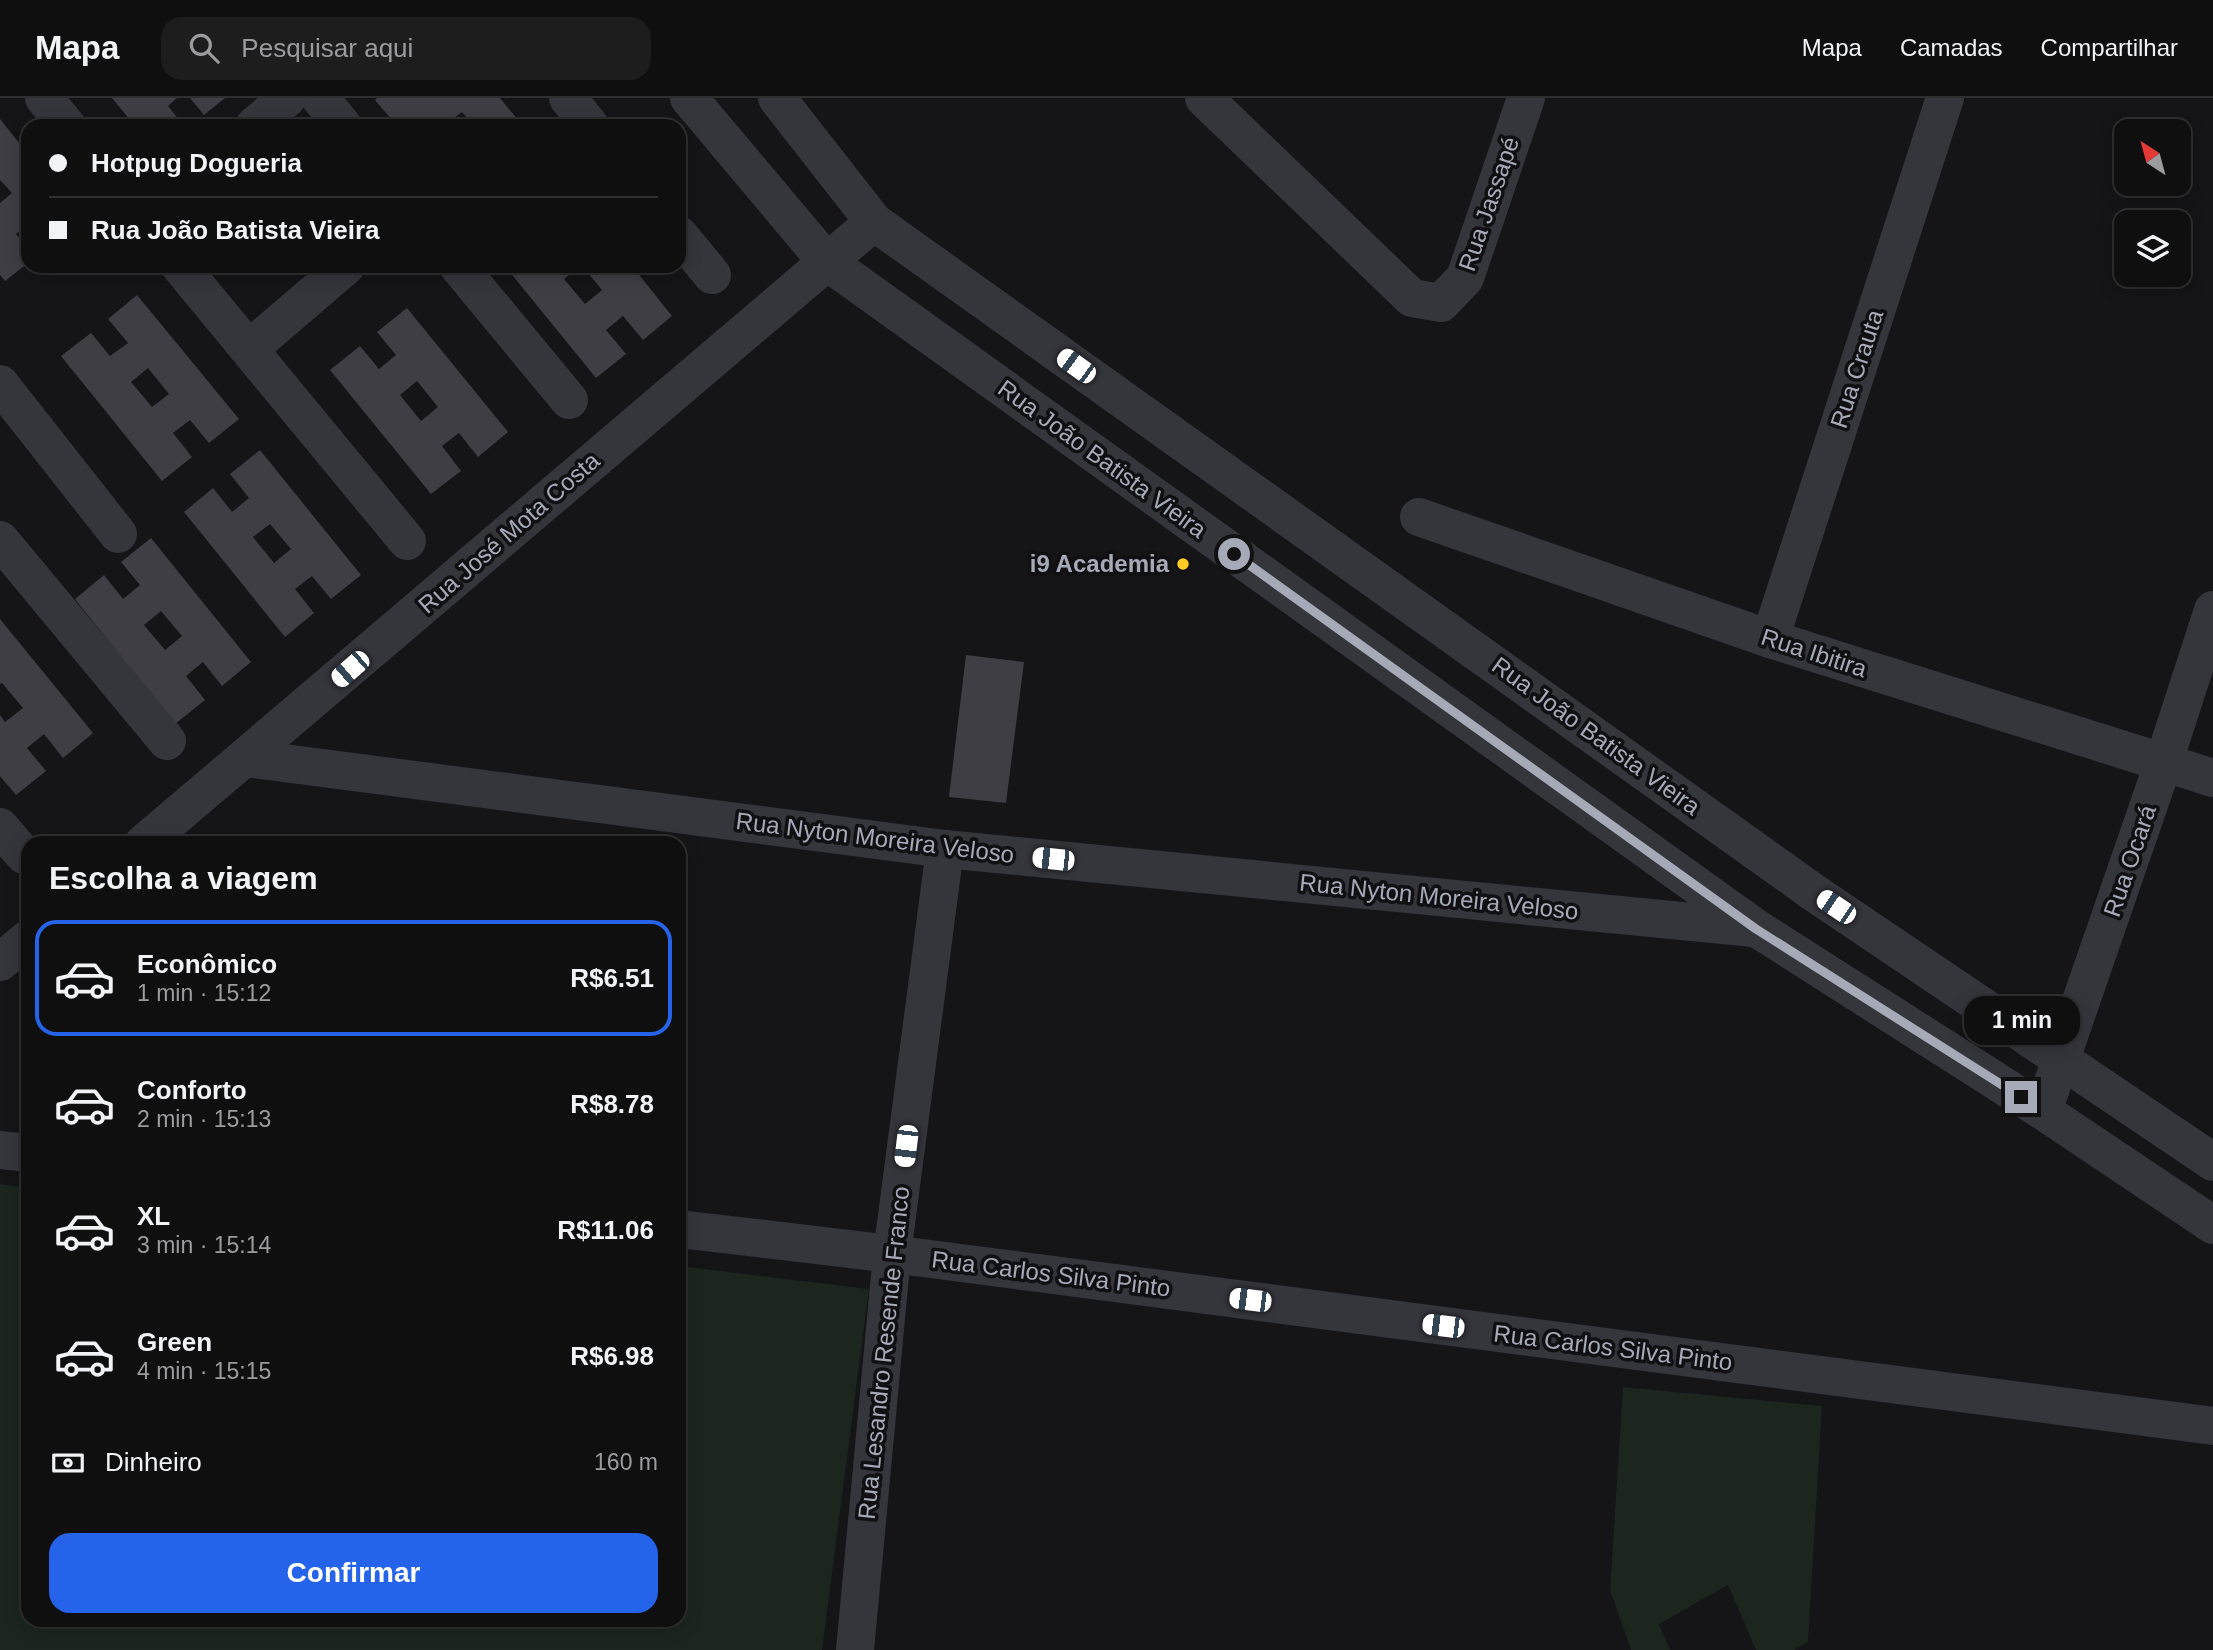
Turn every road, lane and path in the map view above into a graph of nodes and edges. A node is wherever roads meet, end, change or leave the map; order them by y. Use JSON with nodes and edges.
{"nodes":[{"id":1,"x":44,"y":98,"type":"edge"},
{"id":2,"x":287,"y":98,"type":"edge"},
{"id":3,"x":320,"y":98,"type":"edge"},
{"id":4,"x":568,"y":98,"type":"edge"},
{"id":5,"x":690,"y":98,"type":"edge"},
{"id":6,"x":777,"y":98,"type":"edge"},
{"id":7,"x":1204,"y":98,"type":"edge"},
{"id":8,"x":1526,"y":98,"type":"edge"},
{"id":9,"x":1945,"y":98,"type":"edge"},
{"id":10,"x":61,"y":119,"type":"edge"},
{"id":11,"x":262,"y":119,"type":"edge"},
{"id":12,"x":337,"y":119,"type":"edge"},
{"id":13,"x":584,"y":119,"type":"edge"},
{"id":14,"x":874,"y":222,"type":"junction"},
{"id":15,"x":686,"y":243,"type":"edge"},
{"id":16,"x":826,"y":261,"type":"junction"},
{"id":17,"x":195,"y":273,"type":"edge"},
{"id":18,"x":338,"y":273,"type":"edge"},
{"id":19,"x":464,"y":273,"type":"edge"},
{"id":20,"x":712,"y":275,"type":"dead end"},
{"id":21,"x":249,"y":349,"type":"junction"},
{"id":22,"x":569,"y":400,"type":"dead end"},
{"id":23,"x":6,"y":403,"type":"edge"},
{"id":24,"x":1419,"y":517,"type":"dead end"},
{"id":25,"x":118,"y":534,"type":"dead end"},
{"id":26,"x":0,"y":540,"type":"edge"},
{"id":27,"x":407,"y":541,"type":"dead end"},
{"id":28,"x":2213,"y":610,"type":"edge"},
{"id":29,"x":1770,"y":639,"type":"junction"},
{"id":30,"x":167,"y":741,"type":"dead end"},
{"id":31,"x":246,"y":758,"type":"junction"},
{"id":32,"x":2163,"y":764,"type":"junction"},
{"id":33,"x":2213,"y":778,"type":"edge"},
{"id":34,"x":153,"y":836,"type":"edge"},
{"id":35,"x":945,"y":849,"type":"junction"},
{"id":36,"x":1756,"y":929,"type":"junction"},
{"id":37,"x":21,"y":945,"type":"edge"},
{"id":38,"x":0,"y":962,"type":"edge"},
{"id":39,"x":2062,"y":1058,"type":"junction"},
{"id":40,"x":2043,"y":1111,"type":"junction"},
{"id":41,"x":0,"y":1150,"type":"edge"},
{"id":42,"x":21,"y":1152,"type":"edge"},
{"id":43,"x":2213,"y":1161,"type":"edge"},
{"id":44,"x":2213,"y":1225,"type":"edge"},
{"id":45,"x":686,"y":1230,"type":"edge"},
{"id":46,"x":892,"y":1254,"type":"junction"},
{"id":47,"x":2213,"y":1426,"type":"edge"},
{"id":48,"x":855,"y":1650,"type":"edge"}],
"edges":[{"from":1,"to":10,"type":"street"},
{"from":2,"to":11,"type":"street"},
{"from":3,"to":12,"type":"street"},
{"from":4,"to":13,"type":"street"},
{"from":5,"to":16,"type":"street","name":"Rua João Batista Vieira"},
{"from":6,"to":14,"type":"street","name":"Rua João Batista Vieira"},
{"from":7,"to":8,"type":"street","name":"Rua Jassapé"},
{"from":9,"to":29,"type":"street","name":"Rua Crauta"},
{"from":14,"to":16,"type":"street","name":"Rua José Mota Costa"},
{"from":14,"to":39,"type":"street","name":"Rua João Batista Vieira"},
{"from":15,"to":20,"type":"street"},
{"from":16,"to":31,"type":"street","name":"Rua José Mota Costa"},
{"from":16,"to":36,"type":"street","name":"Rua João Batista Vieira"},
{"from":17,"to":21,"type":"street"},
{"from":18,"to":21,"type":"street"},
{"from":19,"to":22,"type":"street"},
{"from":21,"to":27,"type":"street"},
{"from":23,"to":25,"type":"street"},
{"from":24,"to":29,"type":"street","name":"Rua Ibitira"},
{"from":26,"to":30,"type":"street"},
{"from":28,"to":32,"type":"street","name":"Rua Ocará"},
{"from":29,"to":32,"type":"street","name":"Rua Ibitira"},
{"from":31,"to":34,"type":"street","name":"Rua José Mota Costa"},
{"from":31,"to":35,"type":"street","name":"Rua Nyton Moreira Veloso"},
{"from":32,"to":33,"type":"street","name":"Rua Ibitira"},
{"from":32,"to":39,"type":"street","name":"Rua Ocará"},
{"from":35,"to":36,"type":"street","name":"Rua Nyton Moreira Veloso"},
{"from":35,"to":46,"type":"street","name":"Rua Lesandro Resende Franco"},
{"from":36,"to":40,"type":"street","name":"Rua João Batista Vieira"},
{"from":37,"to":38,"type":"street"},
{"from":39,"to":40,"type":"street","name":"Rua Ocará"},
{"from":39,"to":43,"type":"street","name":"Rua João Batista Vieira"},
{"from":40,"to":44,"type":"street","name":"Rua João Batista Vieira"},
{"from":41,"to":42,"type":"street"},
{"from":45,"to":46,"type":"street","name":"Rua Carlos Silva Pinto"},
{"from":46,"to":47,"type":"street","name":"Rua Carlos Silva Pinto"},
{"from":46,"to":48,"type":"street","name":"Rua Lesandro Resende Franco"}]}
